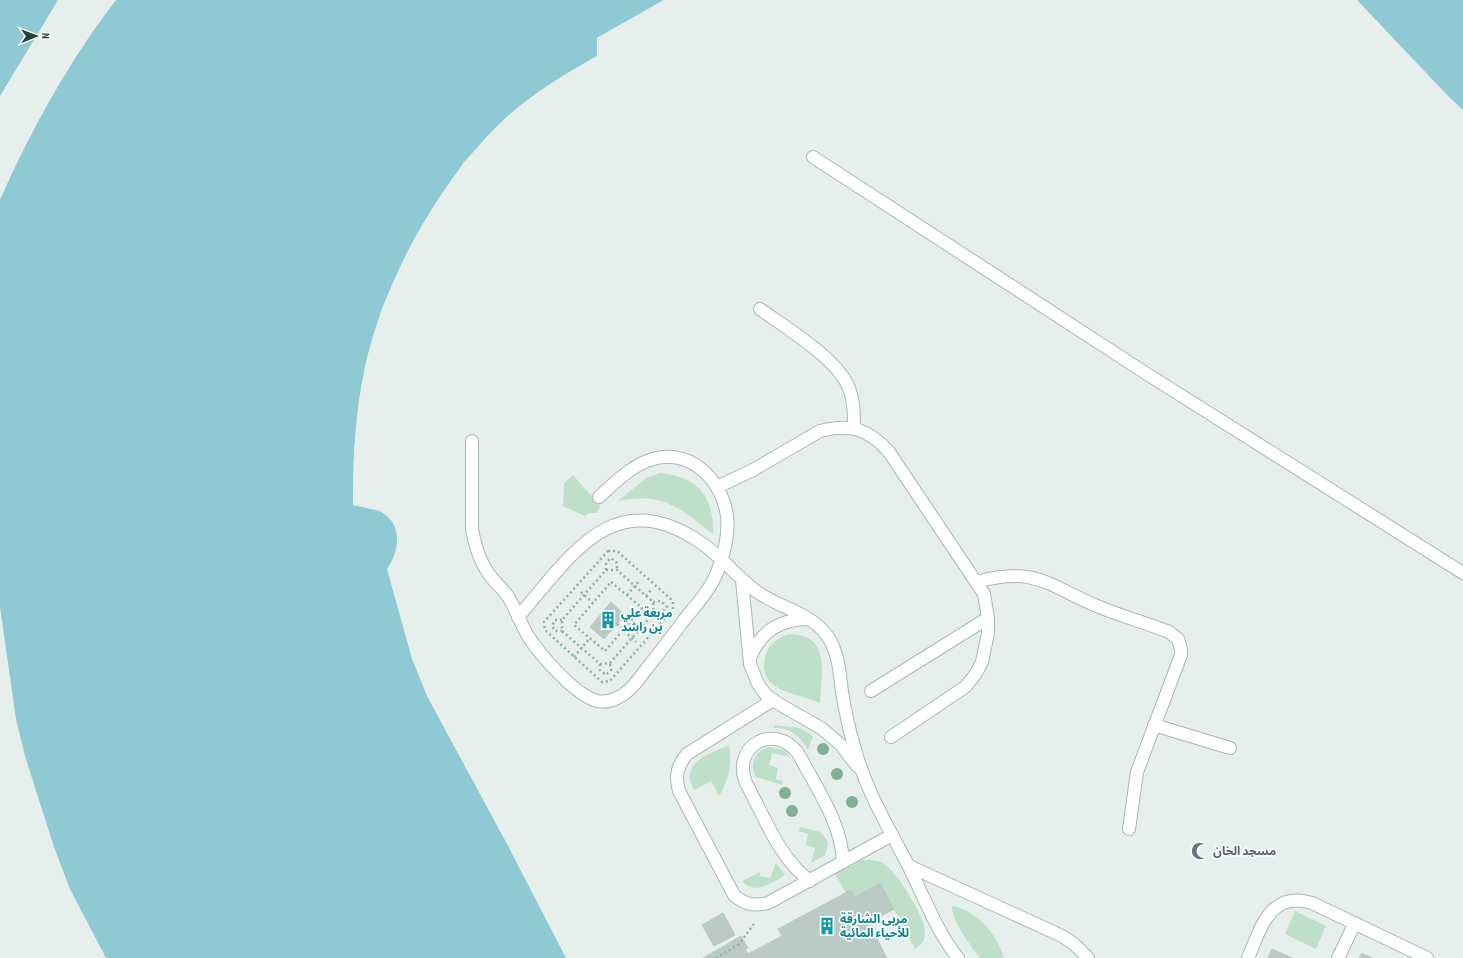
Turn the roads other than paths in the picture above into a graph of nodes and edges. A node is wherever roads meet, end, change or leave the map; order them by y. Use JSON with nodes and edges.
{"nodes":[{"id":1,"x":813,"y":157,"type":"dead end"},
{"id":2,"x":760,"y":308,"type":"dead end"},
{"id":3,"x":854,"y":428,"type":"junction"},
{"id":4,"x":472,"y":441,"type":"dead end"},
{"id":5,"x":717,"y":487,"type":"junction"},
{"id":6,"x":599,"y":497,"type":"dead end"},
{"id":7,"x":722,"y":560,"type":"junction"},
{"id":8,"x":1463,"y":573,"type":"edge"},
{"id":9,"x":742,"y":580,"type":"junction"},
{"id":10,"x":976,"y":582,"type":"junction"},
{"id":11,"x":518,"y":617,"type":"junction"},
{"id":12,"x":988,"y":618,"type":"junction"},
{"id":13,"x":809,"y":619,"type":"junction"},
{"id":14,"x":749,"y":659,"type":"junction"},
{"id":15,"x":871,"y":691,"type":"dead end"},
{"id":16,"x":773,"y":700,"type":"junction"},
{"id":17,"x":1154,"y":725,"type":"junction"},
{"id":18,"x":891,"y":737,"type":"dead end"},
{"id":19,"x":1230,"y":748,"type":"dead end"},
{"id":20,"x":861,"y":770,"type":"junction"},
{"id":21,"x":1129,"y":829,"type":"dead end"},
{"id":22,"x":892,"y":835,"type":"junction"},
{"id":23,"x":842,"y":862,"type":"junction"},
{"id":24,"x":908,"y":866,"type":"junction"},
{"id":25,"x":810,"y":881,"type":"junction"},
{"id":26,"x":1355,"y":923,"type":"junction"},
{"id":27,"x":958,"y":958,"type":"edge"},
{"id":28,"x":1088,"y":958,"type":"edge"},
{"id":29,"x":1248,"y":958,"type":"edge"},
{"id":30,"x":1338,"y":958,"type":"edge"},
{"id":31,"x":1427,"y":958,"type":"edge"}],
"edges":[{"from":1,"to":8,"type":"lane"},
{"from":2,"to":3,"type":"lane"},
{"from":3,"to":5,"type":"lane"},
{"from":3,"to":10,"type":"lane"},
{"from":4,"to":11,"type":"lane"},
{"from":5,"to":6,"type":"lane"},
{"from":5,"to":7,"type":"lane"},
{"from":7,"to":9,"type":"lane"},
{"from":7,"to":11,"type":"lane"},
{"from":7,"to":11,"type":"lane"},
{"from":9,"to":13,"type":"lane"},
{"from":9,"to":14,"type":"lane"},
{"from":10,"to":12,"type":"lane"},
{"from":10,"to":17,"type":"lane"},
{"from":12,"to":15,"type":"lane"},
{"from":12,"to":18,"type":"lane"},
{"from":13,"to":14,"type":"lane"},
{"from":13,"to":20,"type":"lane"},
{"from":14,"to":16,"type":"lane"},
{"from":16,"to":20,"type":"lane"},
{"from":16,"to":25,"type":"lane"},
{"from":17,"to":19,"type":"lane"},
{"from":17,"to":21,"type":"lane"},
{"from":20,"to":22,"type":"lane"},
{"from":22,"to":23,"type":"lane"},
{"from":22,"to":24,"type":"lane"},
{"from":23,"to":25,"type":"lane"},
{"from":23,"to":25,"type":"lane"},
{"from":24,"to":27,"type":"lane"},
{"from":24,"to":28,"type":"lane"},
{"from":26,"to":29,"type":"lane"},
{"from":26,"to":30,"type":"lane"},
{"from":26,"to":31,"type":"lane"}]}
